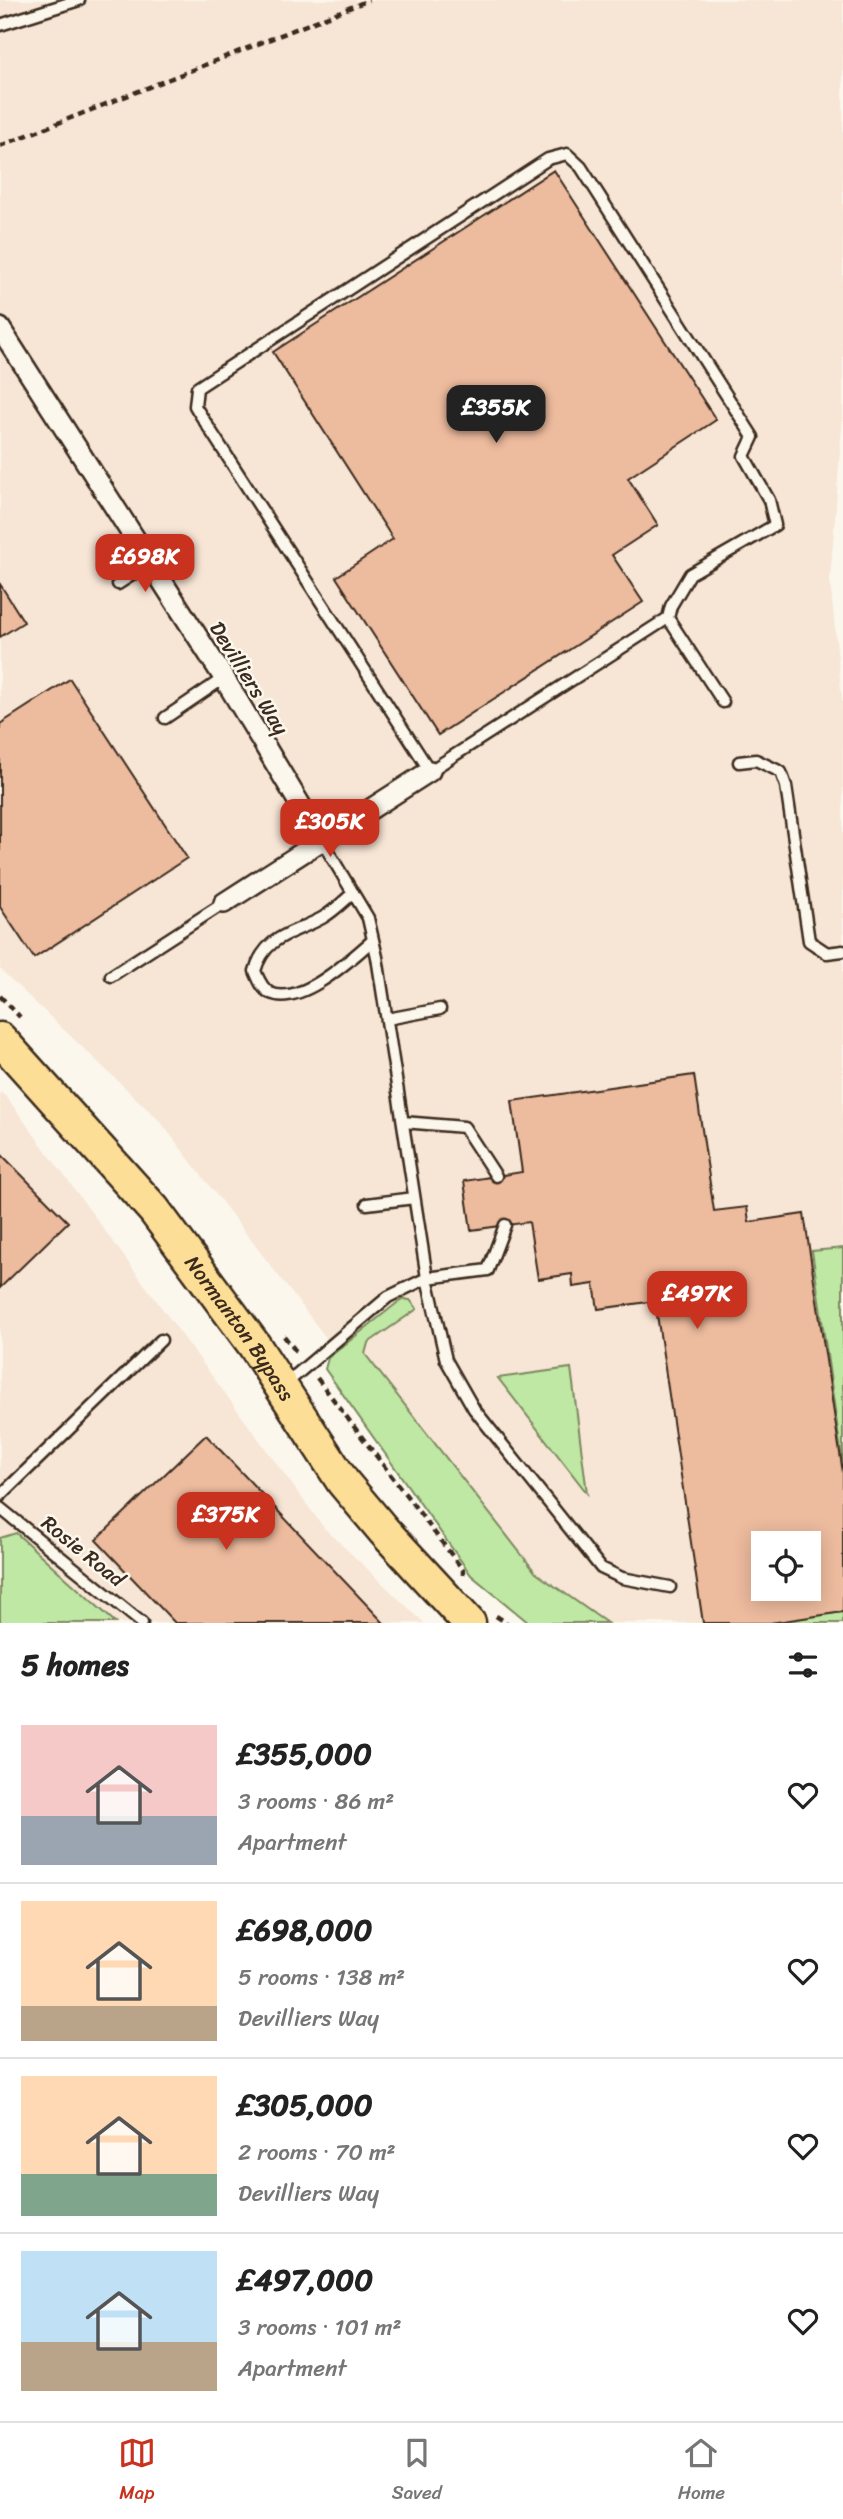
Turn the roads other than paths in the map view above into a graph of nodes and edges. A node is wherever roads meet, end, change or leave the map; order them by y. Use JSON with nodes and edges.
{"nodes":[{"id":1,"x":79,"y":0,"type":"edge"},
{"id":2,"x":0,"y":25,"type":"edge"},
{"id":3,"x":0,"y":328,"type":"edge"},
{"id":4,"x":149,"y":564,"type":"junction"},
{"id":5,"x":118,"y":584,"type":"dead end"},
{"id":6,"x":668,"y":618,"type":"junction"},
{"id":7,"x":224,"y":678,"type":"junction"},
{"id":8,"x":723,"y":702,"type":"dead end"},
{"id":9,"x":165,"y":718,"type":"dead end"},
{"id":10,"x":739,"y":762,"type":"dead end"},
{"id":11,"x":430,"y":771,"type":"junction"},
{"id":12,"x":322,"y":841,"type":"junction"},
{"id":13,"x":353,"y":893,"type":"junction"},
{"id":14,"x":225,"y":903,"type":"joint"},
{"id":15,"x":373,"y":940,"type":"junction"},
{"id":16,"x":843,"y":951,"type":"edge"},
{"id":17,"x":111,"y":976,"type":"dead end"},
{"id":18,"x":440,"y":1009,"type":"dead end"},
{"id":19,"x":387,"y":1019,"type":"junction"},
{"id":20,"x":0,"y":1039,"type":"edge"},
{"id":21,"x":403,"y":1122,"type":"junction"},
{"id":22,"x":496,"y":1176,"type":"dead end"},
{"id":23,"x":414,"y":1198,"type":"junction"},
{"id":24,"x":367,"y":1204,"type":"dead end"},
{"id":25,"x":505,"y":1225,"type":"dead end"},
{"id":26,"x":427,"y":1278,"type":"junction"},
{"id":27,"x":161,"y":1340,"type":"dead end"},
{"id":28,"x":281,"y":1387,"type":"junction"},
{"id":29,"x":0,"y":1496,"type":"edge"},
{"id":30,"x":0,"y":1508,"type":"edge"},
{"id":31,"x":670,"y":1587,"type":"dead end"},
{"id":32,"x":142,"y":1623,"type":"edge"},
{"id":33,"x":469,"y":1623,"type":"edge"}],
"edges":[{"from":1,"to":2,"type":"lane"},
{"from":3,"to":4,"type":"street","name":"Devilliers Way"},
{"from":4,"to":5,"type":"lane"},
{"from":4,"to":7,"type":"street","name":"Devilliers Way"},
{"from":6,"to":8,"type":"lane"},
{"from":6,"to":11,"type":"lane"},
{"from":6,"to":11,"type":"lane"},
{"from":7,"to":9,"type":"lane"},
{"from":7,"to":12,"type":"street","name":"Devilliers Way"},
{"from":10,"to":16,"type":"lane"},
{"from":11,"to":12,"type":"street"},
{"from":12,"to":13,"type":"lane"},
{"from":12,"to":14,"type":"street"},
{"from":13,"to":15,"type":"lane"},
{"from":13,"to":15,"type":"lane"},
{"from":14,"to":17,"type":"lane"},
{"from":15,"to":19,"type":"lane"},
{"from":18,"to":19,"type":"lane"},
{"from":19,"to":21,"type":"lane"},
{"from":20,"to":28,"type":"main road","name":"Normanton Bypass"},
{"from":21,"to":22,"type":"lane"},
{"from":21,"to":23,"type":"lane"},
{"from":23,"to":24,"type":"lane"},
{"from":23,"to":26,"type":"lane"},
{"from":25,"to":26,"type":"lane"},
{"from":26,"to":28,"type":"lane"},
{"from":26,"to":31,"type":"lane"},
{"from":27,"to":29,"type":"lane"},
{"from":28,"to":33,"type":"main road","name":"Normanton Bypass"},
{"from":30,"to":32,"type":"lane","name":"Rosie Road"}]}
